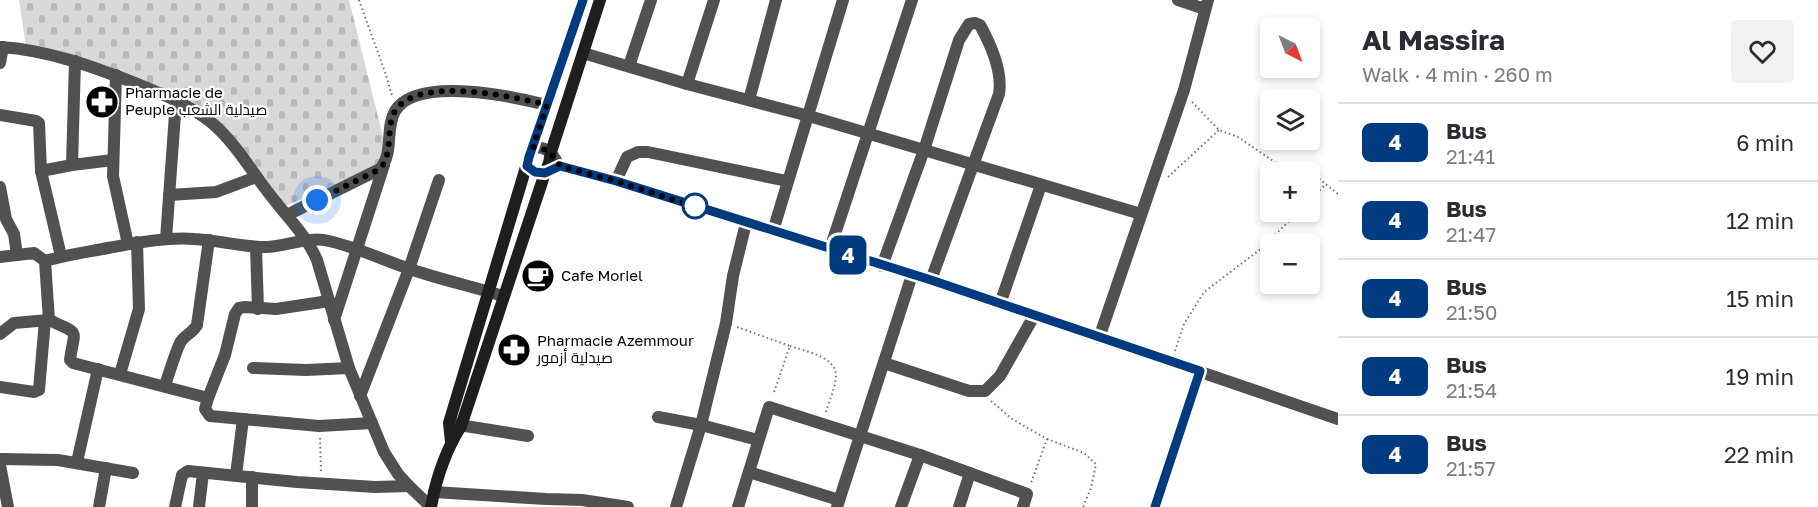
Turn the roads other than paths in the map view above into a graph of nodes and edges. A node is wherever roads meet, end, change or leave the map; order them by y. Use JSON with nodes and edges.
{"nodes":[{"id":1,"x":583,"y":0,"type":"edge"},
{"id":2,"x":600,"y":0,"type":"edge"},
{"id":3,"x":651,"y":0,"type":"edge"},
{"id":4,"x":714,"y":0,"type":"edge"},
{"id":5,"x":776,"y":0,"type":"edge"},
{"id":6,"x":843,"y":0,"type":"edge"},
{"id":7,"x":912,"y":0,"type":"edge"},
{"id":8,"x":1178,"y":0,"type":"edge"},
{"id":9,"x":1207,"y":5,"type":"edge"},
{"id":10,"x":1,"y":47,"type":"edge"},
{"id":11,"x":583,"y":53,"type":"junction"},
{"id":12,"x":75,"y":61,"type":"junction"},
{"id":13,"x":0,"y":63,"type":"edge"},
{"id":14,"x":629,"y":66,"type":"junction"},
{"id":15,"x":116,"y":75,"type":"junction"},
{"id":16,"x":687,"y":84,"type":"junction"},
{"id":17,"x":176,"y":100,"type":"junction"},
{"id":18,"x":750,"y":100,"type":"junction"},
{"id":19,"x":547,"y":105,"type":"junction"},
{"id":20,"x":0,"y":115,"type":"edge"},
{"id":21,"x":809,"y":116,"type":"junction"},
{"id":22,"x":868,"y":134,"type":"junction"},
{"id":23,"x":533,"y":147,"type":"junction"},
{"id":24,"x":924,"y":150,"type":"junction"},
{"id":25,"x":551,"y":152,"type":"junction"},
{"id":26,"x":113,"y":160,"type":"junction"},
{"id":27,"x":385,"y":164,"type":"junction"},
{"id":28,"x":972,"y":164,"type":"junction"},
{"id":29,"x":72,"y":165,"type":"junction"},
{"id":30,"x":527,"y":166,"type":"junction"},
{"id":31,"x":560,"y":166,"type":"junction"},
{"id":32,"x":41,"y":171,"type":"junction"},
{"id":33,"x":545,"y":173,"type":"junction"},
{"id":34,"x":256,"y":177,"type":"junction"},
{"id":35,"x":439,"y":180,"type":"dead end"},
{"id":36,"x":616,"y":181,"type":"junction"},
{"id":37,"x":787,"y":181,"type":"junction"},
{"id":38,"x":1041,"y":185,"type":"junction"},
{"id":39,"x":1,"y":192,"type":"edge"},
{"id":40,"x":169,"y":195,"type":"junction"},
{"id":41,"x":1141,"y":214,"type":"junction"},
{"id":42,"x":287,"y":215,"type":"junction"},
{"id":43,"x":746,"y":223,"type":"junction"},
{"id":44,"x":773,"y":231,"type":"junction"},
{"id":45,"x":166,"y":239,"type":"junction"},
{"id":46,"x":209,"y":240,"type":"junction"},
{"id":47,"x":308,"y":240,"type":"junction"},
{"id":48,"x":133,"y":243,"type":"junction"},
{"id":49,"x":256,"y":247,"type":"junction"},
{"id":50,"x":358,"y":249,"type":"junction"},
{"id":51,"x":830,"y":249,"type":"junction"},
{"id":52,"x":17,"y":255,"type":"junction"},
{"id":53,"x":61,"y":256,"type":"junction"},
{"id":54,"x":0,"y":257,"type":"edge"},
{"id":55,"x":45,"y":261,"type":"junction"},
{"id":56,"x":882,"y":266,"type":"junction"},
{"id":57,"x":409,"y":269,"type":"junction"},
{"id":58,"x":912,"y":275,"type":"junction"},
{"id":59,"x":931,"y":280,"type":"junction"},
{"id":60,"x":489,"y":291,"type":"junction"},
{"id":61,"x":503,"y":296,"type":"junction"},
{"id":62,"x":329,"y":301,"type":"junction"},
{"id":63,"x":1000,"y":304,"type":"junction"},
{"id":64,"x":258,"y":309,"type":"junction"},
{"id":65,"x":1034,"y":316,"type":"junction"},
{"id":66,"x":47,"y":320,"type":"junction"},
{"id":67,"x":334,"y":320,"type":"junction"},
{"id":68,"x":0,"y":334,"type":"edge"},
{"id":69,"x":1099,"y":338,"type":"junction"},
{"id":70,"x":884,"y":363,"type":"junction"},
{"id":71,"x":253,"y":368,"type":"dead end"},
{"id":72,"x":349,"y":368,"type":"junction"},
{"id":73,"x":98,"y":369,"type":"junction"},
{"id":74,"x":1200,"y":371,"type":"junction"},
{"id":75,"x":120,"y":375,"type":"junction"},
{"id":76,"x":165,"y":385,"type":"junction"},
{"id":77,"x":0,"y":387,"type":"edge"},
{"id":78,"x":360,"y":396,"type":"junction"},
{"id":79,"x":208,"y":398,"type":"junction"},
{"id":80,"x":658,"y":417,"type":"dead end"},
{"id":81,"x":243,"y":419,"type":"junction"},
{"id":82,"x":1338,"y":419,"type":"edge"},
{"id":83,"x":372,"y":423,"type":"junction"},
{"id":84,"x":455,"y":424,"type":"junction"},
{"id":85,"x":701,"y":425,"type":"junction"},
{"id":86,"x":528,"y":436,"type":"dead end"},
{"id":87,"x":861,"y":436,"type":"junction"},
{"id":88,"x":758,"y":440,"type":"junction"},
{"id":89,"x":920,"y":455,"type":"junction"},
{"id":90,"x":0,"y":459,"type":"edge"},
{"id":91,"x":77,"y":462,"type":"junction"},
{"id":92,"x":0,"y":465,"type":"edge"},
{"id":93,"x":106,"y":468,"type":"junction"},
{"id":94,"x":749,"y":472,"type":"junction"},
{"id":95,"x":133,"y":473,"type":"dead end"},
{"id":96,"x":203,"y":473,"type":"junction"},
{"id":97,"x":970,"y":473,"type":"junction"},
{"id":98,"x":236,"y":475,"type":"junction"},
{"id":99,"x":252,"y":477,"type":"junction"},
{"id":100,"x":409,"y":486,"type":"junction"},
{"id":101,"x":434,"y":492,"type":"junction"},
{"id":102,"x":2,"y":494,"type":"edge"},
{"id":103,"x":838,"y":504,"type":"edge"},
{"id":104,"x":8,"y":507,"type":"edge"},
{"id":105,"x":99,"y":507,"type":"edge"},
{"id":106,"x":175,"y":507,"type":"edge"},
{"id":107,"x":199,"y":507,"type":"edge"},
{"id":108,"x":252,"y":507,"type":"edge"},
{"id":109,"x":431,"y":507,"type":"edge"},
{"id":110,"x":628,"y":507,"type":"edge"},
{"id":111,"x":676,"y":507,"type":"edge"},
{"id":112,"x":738,"y":507,"type":"edge"},
{"id":113,"x":901,"y":507,"type":"edge"},
{"id":114,"x":959,"y":507,"type":"edge"},
{"id":115,"x":1023,"y":507,"type":"edge"},
{"id":116,"x":1155,"y":507,"type":"edge"}],
"edges":[{"from":1,"to":19,"type":"main road"},
{"from":2,"to":11,"type":"main road"},
{"from":3,"to":14,"type":"street"},
{"from":4,"to":16,"type":"street"},
{"from":5,"to":18,"type":"street"},
{"from":6,"to":21,"type":"street"},
{"from":7,"to":22,"type":"street"},
{"from":8,"to":9,"type":"street"},
{"from":9,"to":41,"type":"street"},
{"from":10,"to":12,"type":"street"},
{"from":10,"to":13,"type":"street"},
{"from":11,"to":14,"type":"street"},
{"from":11,"to":25,"type":"main road"},
{"from":12,"to":15,"type":"street"},
{"from":12,"to":29,"type":"street"},
{"from":14,"to":16,"type":"street"},
{"from":15,"to":17,"type":"street"},
{"from":15,"to":26,"type":"street"},
{"from":16,"to":18,"type":"street"},
{"from":17,"to":34,"type":"street"},
{"from":17,"to":40,"type":"street"},
{"from":18,"to":21,"type":"street"},
{"from":19,"to":23,"type":"main road"},
{"from":19,"to":27,"type":"street"},
{"from":20,"to":32,"type":"street"},
{"from":21,"to":22,"type":"street"},
{"from":21,"to":37,"type":"street"},
{"from":22,"to":24,"type":"street"},
{"from":22,"to":51,"type":"street"},
{"from":23,"to":25,"type":"street"},
{"from":23,"to":30,"type":"main road"},
{"from":24,"to":28,"type":"street"},
{"from":24,"to":28,"type":"street"},
{"from":24,"to":56,"type":"street"},
{"from":25,"to":31,"type":"street"},
{"from":25,"to":33,"type":"main road"},
{"from":26,"to":29,"type":"street"},
{"from":26,"to":48,"type":"street"},
{"from":27,"to":42,"type":"street"},
{"from":27,"to":50,"type":"street"},
{"from":28,"to":38,"type":"street"},
{"from":28,"to":59,"type":"street"},
{"from":29,"to":32,"type":"street"},
{"from":30,"to":33,"type":"street"},
{"from":30,"to":60,"type":"main road"},
{"from":31,"to":33,"type":"street"},
{"from":31,"to":36,"type":"street"},
{"from":32,"to":53,"type":"street"},
{"from":33,"to":61,"type":"main road"},
{"from":34,"to":40,"type":"street"},
{"from":34,"to":42,"type":"street"},
{"from":35,"to":57,"type":"street"},
{"from":36,"to":37,"type":"street"},
{"from":36,"to":43,"type":"street"},
{"from":37,"to":44,"type":"street"},
{"from":38,"to":41,"type":"street"},
{"from":38,"to":63,"type":"street"},
{"from":39,"to":52,"type":"street"},
{"from":40,"to":45,"type":"street"},
{"from":41,"to":69,"type":"street"},
{"from":42,"to":47,"type":"street"},
{"from":43,"to":44,"type":"street"},
{"from":43,"to":85,"type":"street"},
{"from":44,"to":51,"type":"street"},
{"from":45,"to":46,"type":"street"},
{"from":45,"to":48,"type":"street"},
{"from":46,"to":49,"type":"street"},
{"from":46,"to":76,"type":"street"},
{"from":47,"to":49,"type":"street"},
{"from":47,"to":50,"type":"street"},
{"from":47,"to":62,"type":"street"},
{"from":48,"to":53,"type":"street"},
{"from":48,"to":75,"type":"street"},
{"from":49,"to":64,"type":"street"},
{"from":50,"to":57,"type":"street"},
{"from":50,"to":67,"type":"street"},
{"from":51,"to":56,"type":"street"},
{"from":52,"to":54,"type":"street"},
{"from":52,"to":55,"type":"street"},
{"from":53,"to":55,"type":"street"},
{"from":55,"to":66,"type":"street"},
{"from":56,"to":58,"type":"street"},
{"from":57,"to":60,"type":"street"},
{"from":57,"to":78,"type":"street"},
{"from":58,"to":59,"type":"street"},
{"from":58,"to":70,"type":"street"},
{"from":59,"to":63,"type":"street"},
{"from":60,"to":61,"type":"street"},
{"from":60,"to":84,"type":"main road"},
{"from":61,"to":84,"type":"main road"},
{"from":62,"to":64,"type":"street"},
{"from":62,"to":67,"type":"street"},
{"from":63,"to":65,"type":"street"},
{"from":64,"to":79,"type":"street"},
{"from":65,"to":69,"type":"street"},
{"from":65,"to":70,"type":"street"},
{"from":66,"to":68,"type":"street"},
{"from":66,"to":73,"type":"street"},
{"from":66,"to":77,"type":"street"},
{"from":67,"to":72,"type":"street"},
{"from":69,"to":74,"type":"street"},
{"from":70,"to":87,"type":"street"},
{"from":71,"to":72,"type":"street"},
{"from":72,"to":78,"type":"street"},
{"from":73,"to":75,"type":"street"},
{"from":73,"to":91,"type":"street"},
{"from":74,"to":82,"type":"street"},
{"from":74,"to":116,"type":"street"},
{"from":75,"to":76,"type":"street"},
{"from":76,"to":79,"type":"street"},
{"from":78,"to":83,"type":"street"},
{"from":79,"to":81,"type":"street"},
{"from":80,"to":85,"type":"street"},
{"from":81,"to":83,"type":"street"},
{"from":81,"to":98,"type":"street"},
{"from":83,"to":100,"type":"street"},
{"from":84,"to":86,"type":"street"},
{"from":84,"to":101,"type":"main road"},
{"from":85,"to":88,"type":"street"},
{"from":85,"to":111,"type":"street"},
{"from":87,"to":88,"type":"street"},
{"from":87,"to":89,"type":"street"},
{"from":87,"to":103,"type":"street"},
{"from":88,"to":94,"type":"street"},
{"from":89,"to":97,"type":"street"},
{"from":89,"to":113,"type":"street"},
{"from":90,"to":91,"type":"street"},
{"from":91,"to":93,"type":"street"},
{"from":92,"to":102,"type":"street"},
{"from":93,"to":95,"type":"street"},
{"from":93,"to":105,"type":"street"},
{"from":94,"to":103,"type":"street"},
{"from":94,"to":112,"type":"street"},
{"from":96,"to":98,"type":"street"},
{"from":96,"to":106,"type":"street"},
{"from":96,"to":107,"type":"street"},
{"from":97,"to":114,"type":"street"},
{"from":97,"to":115,"type":"street"},
{"from":98,"to":99,"type":"street"},
{"from":99,"to":100,"type":"street"},
{"from":99,"to":108,"type":"street"},
{"from":100,"to":109,"type":"street"},
{"from":101,"to":109,"type":"main road"},
{"from":101,"to":110,"type":"street"},
{"from":102,"to":104,"type":"street"}]}
